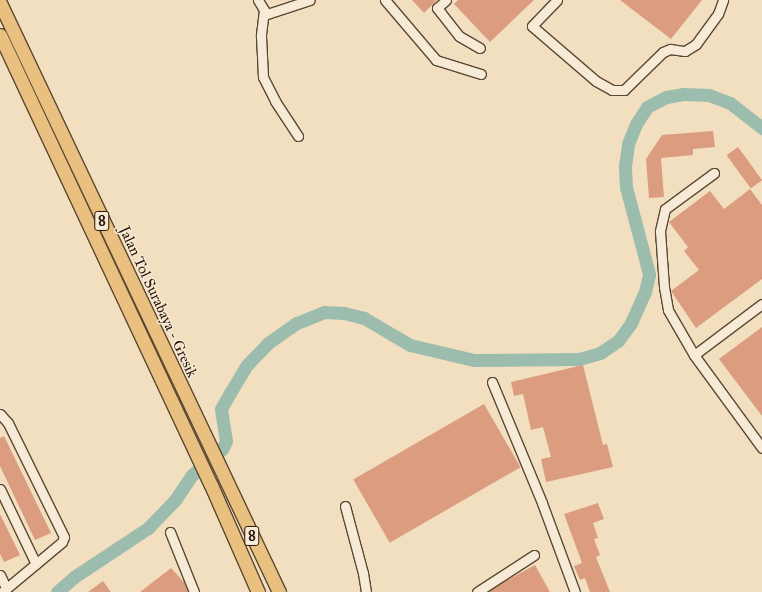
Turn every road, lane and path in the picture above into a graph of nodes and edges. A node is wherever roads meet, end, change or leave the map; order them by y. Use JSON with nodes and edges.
{"nodes":[{"id":1,"x":258,"y":0,"type":"edge"},
{"id":2,"x":310,"y":0,"type":"edge"},
{"id":3,"x":385,"y":0,"type":"edge"},
{"id":4,"x":446,"y":0,"type":"edge"},
{"id":5,"x":557,"y":0,"type":"edge"},
{"id":6,"x":723,"y":0,"type":"edge"},
{"id":7,"x":0,"y":3,"type":"edge"},
{"id":8,"x":264,"y":15,"type":"junction"},
{"id":9,"x":0,"y":35,"type":"edge"},
{"id":10,"x":480,"y":48,"type":"dead end"},
{"id":11,"x":481,"y":74,"type":"dead end"},
{"id":12,"x":298,"y":136,"type":"dead end"},
{"id":13,"x":714,"y":173,"type":"dead end"},
{"id":14,"x":762,"y":304,"type":"edge"},
{"id":15,"x":694,"y":355,"type":"junction"},
{"id":16,"x":492,"y":382,"type":"dead end"},
{"id":17,"x":0,"y":414,"type":"edge"},
{"id":18,"x":762,"y":448,"type":"edge"},
{"id":19,"x":0,"y":489,"type":"edge"},
{"id":20,"x":344,"y":506,"type":"dead end"},
{"id":21,"x":170,"y":532,"type":"dead end"},
{"id":22,"x":534,"y":555,"type":"dead end"},
{"id":23,"x":265,"y":561,"type":"junction"},
{"id":24,"x":36,"y":564,"type":"junction"},
{"id":25,"x":0,"y":575,"type":"edge"},
{"id":26,"x":4,"y":590,"type":"edge"},
{"id":27,"x":194,"y":592,"type":"edge"},
{"id":28,"x":258,"y":592,"type":"edge"},
{"id":29,"x":279,"y":592,"type":"edge"},
{"id":30,"x":283,"y":592,"type":"edge"},
{"id":31,"x":366,"y":592,"type":"edge"},
{"id":32,"x":477,"y":592,"type":"edge"},
{"id":33,"x":574,"y":592,"type":"edge"}],
"edges":[{"from":1,"to":8,"type":"street"},
{"from":2,"to":8,"type":"street"},
{"from":3,"to":11,"type":"street"},
{"from":4,"to":10,"type":"street"},
{"from":5,"to":6,"type":"street"},
{"from":7,"to":23,"type":"highway","name":"Jalan Tol Surabaya - Gresik","number":"8"},
{"from":8,"to":12,"type":"street"},
{"from":9,"to":28,"type":"highway","name":"Jalan Tol Surabaya - Gresik","number":"8"},
{"from":13,"to":15,"type":"street"},
{"from":14,"to":15,"type":"street"},
{"from":15,"to":18,"type":"street"},
{"from":16,"to":33,"type":"street"},
{"from":17,"to":24,"type":"street"},
{"from":19,"to":24,"type":"street"},
{"from":20,"to":31,"type":"street"},
{"from":21,"to":27,"type":"street"},
{"from":22,"to":32,"type":"street"},
{"from":23,"to":29,"type":"highway","name":"Jalan Tol Surabaya - Gresik","number":"8"},
{"from":23,"to":30,"type":"highway"},
{"from":24,"to":26,"type":"street"},
{"from":25,"to":26,"type":"street"}]}
